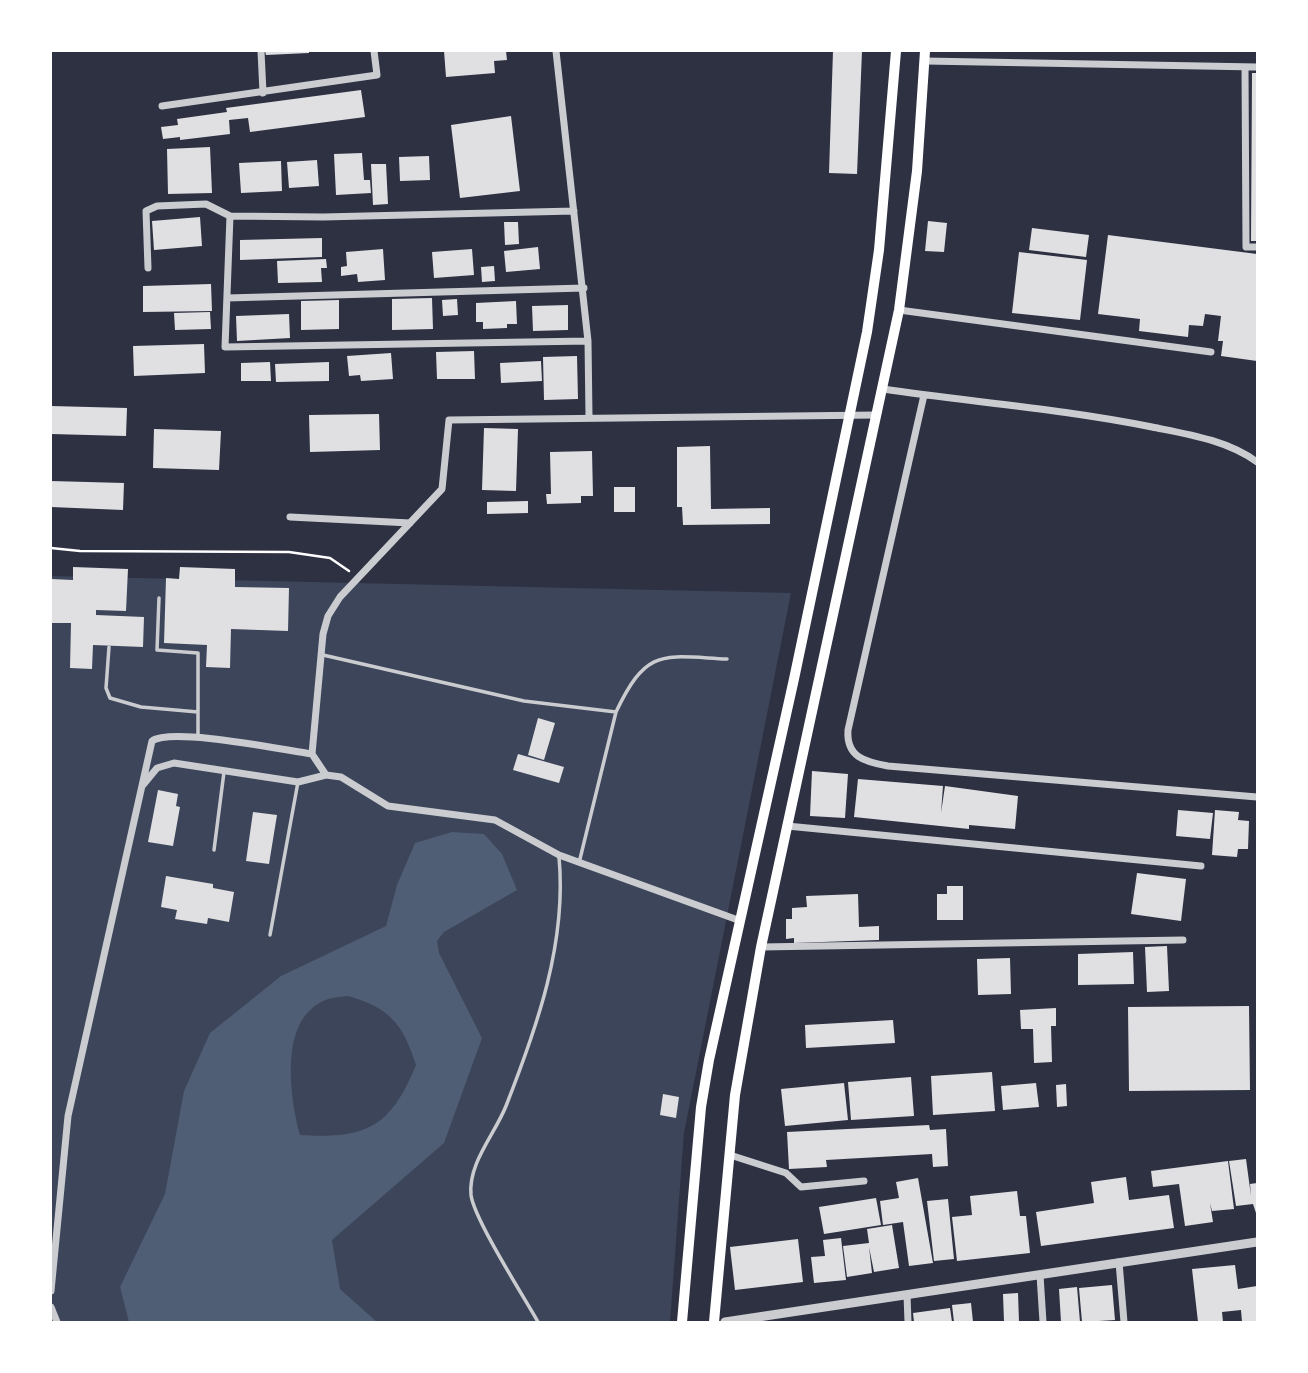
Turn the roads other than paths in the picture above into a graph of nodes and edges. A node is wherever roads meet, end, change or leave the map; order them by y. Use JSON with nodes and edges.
{"nodes":[{"id":1,"x":261,"y":51,"type":"edge"},
{"id":2,"x":374,"y":51,"type":"edge"},
{"id":3,"x":556,"y":51,"type":"edge"},
{"id":4,"x":895,"y":51,"type":"edge"},
{"id":5,"x":925,"y":56,"type":"edge"},
{"id":6,"x":1245,"y":67,"type":"junction"},
{"id":7,"x":1257,"y":67,"type":"edge"},
{"id":8,"x":263,"y":93,"type":"junction"},
{"id":9,"x":162,"y":106,"type":"dead end"},
{"id":10,"x":574,"y":211,"type":"junction"},
{"id":11,"x":230,"y":216,"type":"junction"},
{"id":12,"x":1257,"y":247,"type":"edge"},
{"id":13,"x":148,"y":268,"type":"dead end"},
{"id":14,"x":584,"y":288,"type":"junction"},
{"id":15,"x":227,"y":298,"type":"junction"},
{"id":16,"x":899,"y":310,"type":"junction"},
{"id":17,"x":588,"y":341,"type":"junction"},
{"id":18,"x":1211,"y":352,"type":"dead end"},
{"id":19,"x":883,"y":389,"type":"junction"},
{"id":20,"x":924,"y":395,"type":"junction"},
{"id":21,"x":876,"y":415,"type":"junction"},
{"id":22,"x":589,"y":416,"type":"junction"},
{"id":23,"x":851,"y":416,"type":"junction"},
{"id":24,"x":1257,"y":462,"type":"edge"},
{"id":25,"x":290,"y":517,"type":"dead end"},
{"id":26,"x":410,"y":523,"type":"junction"},
{"id":27,"x":159,"y":598,"type":"dead end"},
{"id":28,"x":109,"y":647,"type":"dead end"},
{"id":29,"x":321,"y":654,"type":"junction"},
{"id":30,"x":727,"y":659,"type":"dead end"},
{"id":31,"x":198,"y":712,"type":"junction"},
{"id":32,"x":616,"y":712,"type":"junction"},
{"id":33,"x":198,"y":737,"type":"junction"},
{"id":34,"x":312,"y":754,"type":"junction"},
{"id":35,"x":224,"y":770,"type":"junction"},
{"id":36,"x":326,"y":775,"type":"junction"},
{"id":37,"x":298,"y":782,"type":"junction"},
{"id":38,"x":142,"y":786,"type":"junction"},
{"id":39,"x":1257,"y":797,"type":"edge"},
{"id":40,"x":787,"y":826,"type":"junction"},
{"id":41,"x":214,"y":850,"type":"dead end"},
{"id":42,"x":559,"y":855,"type":"junction"},
{"id":43,"x":579,"y":863,"type":"junction"},
{"id":44,"x":1201,"y":866,"type":"dead end"},
{"id":45,"x":738,"y":920,"type":"junction"},
{"id":46,"x":270,"y":934,"type":"dead end"},
{"id":47,"x":1183,"y":940,"type":"dead end"},
{"id":48,"x":761,"y":947,"type":"junction"},
{"id":49,"x":730,"y":1155,"type":"junction"},
{"id":50,"x":864,"y":1181,"type":"dead end"},
{"id":51,"x":1257,"y":1242,"type":"edge"},
{"id":52,"x":1119,"y":1262,"type":"junction"},
{"id":53,"x":1040,"y":1275,"type":"junction"},
{"id":54,"x":51,"y":1291,"type":"edge"},
{"id":55,"x":907,"y":1295,"type":"junction"},
{"id":56,"x":51,"y":1307,"type":"edge"},
{"id":57,"x":57,"y":1322,"type":"edge"},
{"id":58,"x":538,"y":1322,"type":"edge"},
{"id":59,"x":682,"y":1322,"type":"edge"},
{"id":60,"x":714,"y":1322,"type":"edge"},
{"id":61,"x":725,"y":1322,"type":"edge"},
{"id":62,"x":908,"y":1322,"type":"edge"},
{"id":63,"x":1043,"y":1322,"type":"edge"},
{"id":64,"x":1124,"y":1322,"type":"edge"}],
"edges":[{"from":1,"to":8,"type":"street"},
{"from":2,"to":8,"type":"street"},
{"from":3,"to":10,"type":"street"},
{"from":4,"to":23,"type":"main road"},
{"from":5,"to":6,"type":"street"},
{"from":5,"to":16,"type":"main road"},
{"from":6,"to":7,"type":"street"},
{"from":6,"to":12,"type":"street"},
{"from":8,"to":9,"type":"street"},
{"from":10,"to":11,"type":"street"},
{"from":10,"to":14,"type":"street"},
{"from":11,"to":13,"type":"street"},
{"from":11,"to":15,"type":"street"},
{"from":14,"to":15,"type":"street"},
{"from":14,"to":17,"type":"street"},
{"from":15,"to":17,"type":"street"},
{"from":16,"to":18,"type":"street"},
{"from":16,"to":19,"type":"main road"},
{"from":17,"to":22,"type":"street"},
{"from":19,"to":20,"type":"street"},
{"from":19,"to":21,"type":"main road"},
{"from":20,"to":24,"type":"street"},
{"from":20,"to":39,"type":"street"},
{"from":21,"to":23,"type":"street"},
{"from":21,"to":40,"type":"main road"},
{"from":22,"to":23,"type":"street"},
{"from":22,"to":26,"type":"street"},
{"from":23,"to":45,"type":"main road"},
{"from":25,"to":26,"type":"street"},
{"from":26,"to":29,"type":"street"},
{"from":27,"to":31,"type":"lane"},
{"from":28,"to":31,"type":"lane"},
{"from":29,"to":32,"type":"lane"},
{"from":29,"to":34,"type":"street"},
{"from":30,"to":32,"type":"lane"},
{"from":31,"to":33,"type":"lane"},
{"from":32,"to":43,"type":"lane"},
{"from":33,"to":34,"type":"street"},
{"from":33,"to":38,"type":"street"},
{"from":34,"to":36,"type":"street"},
{"from":35,"to":37,"type":"street"},
{"from":35,"to":38,"type":"street"},
{"from":35,"to":41,"type":"lane"},
{"from":36,"to":37,"type":"street"},
{"from":36,"to":42,"type":"street"},
{"from":37,"to":46,"type":"lane"},
{"from":38,"to":54,"type":"street"},
{"from":40,"to":44,"type":"street"},
{"from":40,"to":48,"type":"main road"},
{"from":42,"to":43,"type":"street"},
{"from":42,"to":58,"type":"lane"},
{"from":43,"to":45,"type":"street"},
{"from":45,"to":59,"type":"main road"},
{"from":47,"to":48,"type":"street"},
{"from":48,"to":49,"type":"main road"},
{"from":49,"to":50,"type":"street"},
{"from":49,"to":60,"type":"main road"},
{"from":51,"to":52,"type":"street"},
{"from":52,"to":53,"type":"street"},
{"from":52,"to":64,"type":"street"},
{"from":53,"to":55,"type":"street"},
{"from":53,"to":63,"type":"street"},
{"from":55,"to":61,"type":"street"},
{"from":55,"to":62,"type":"street"},
{"from":56,"to":57,"type":"street"}]}
